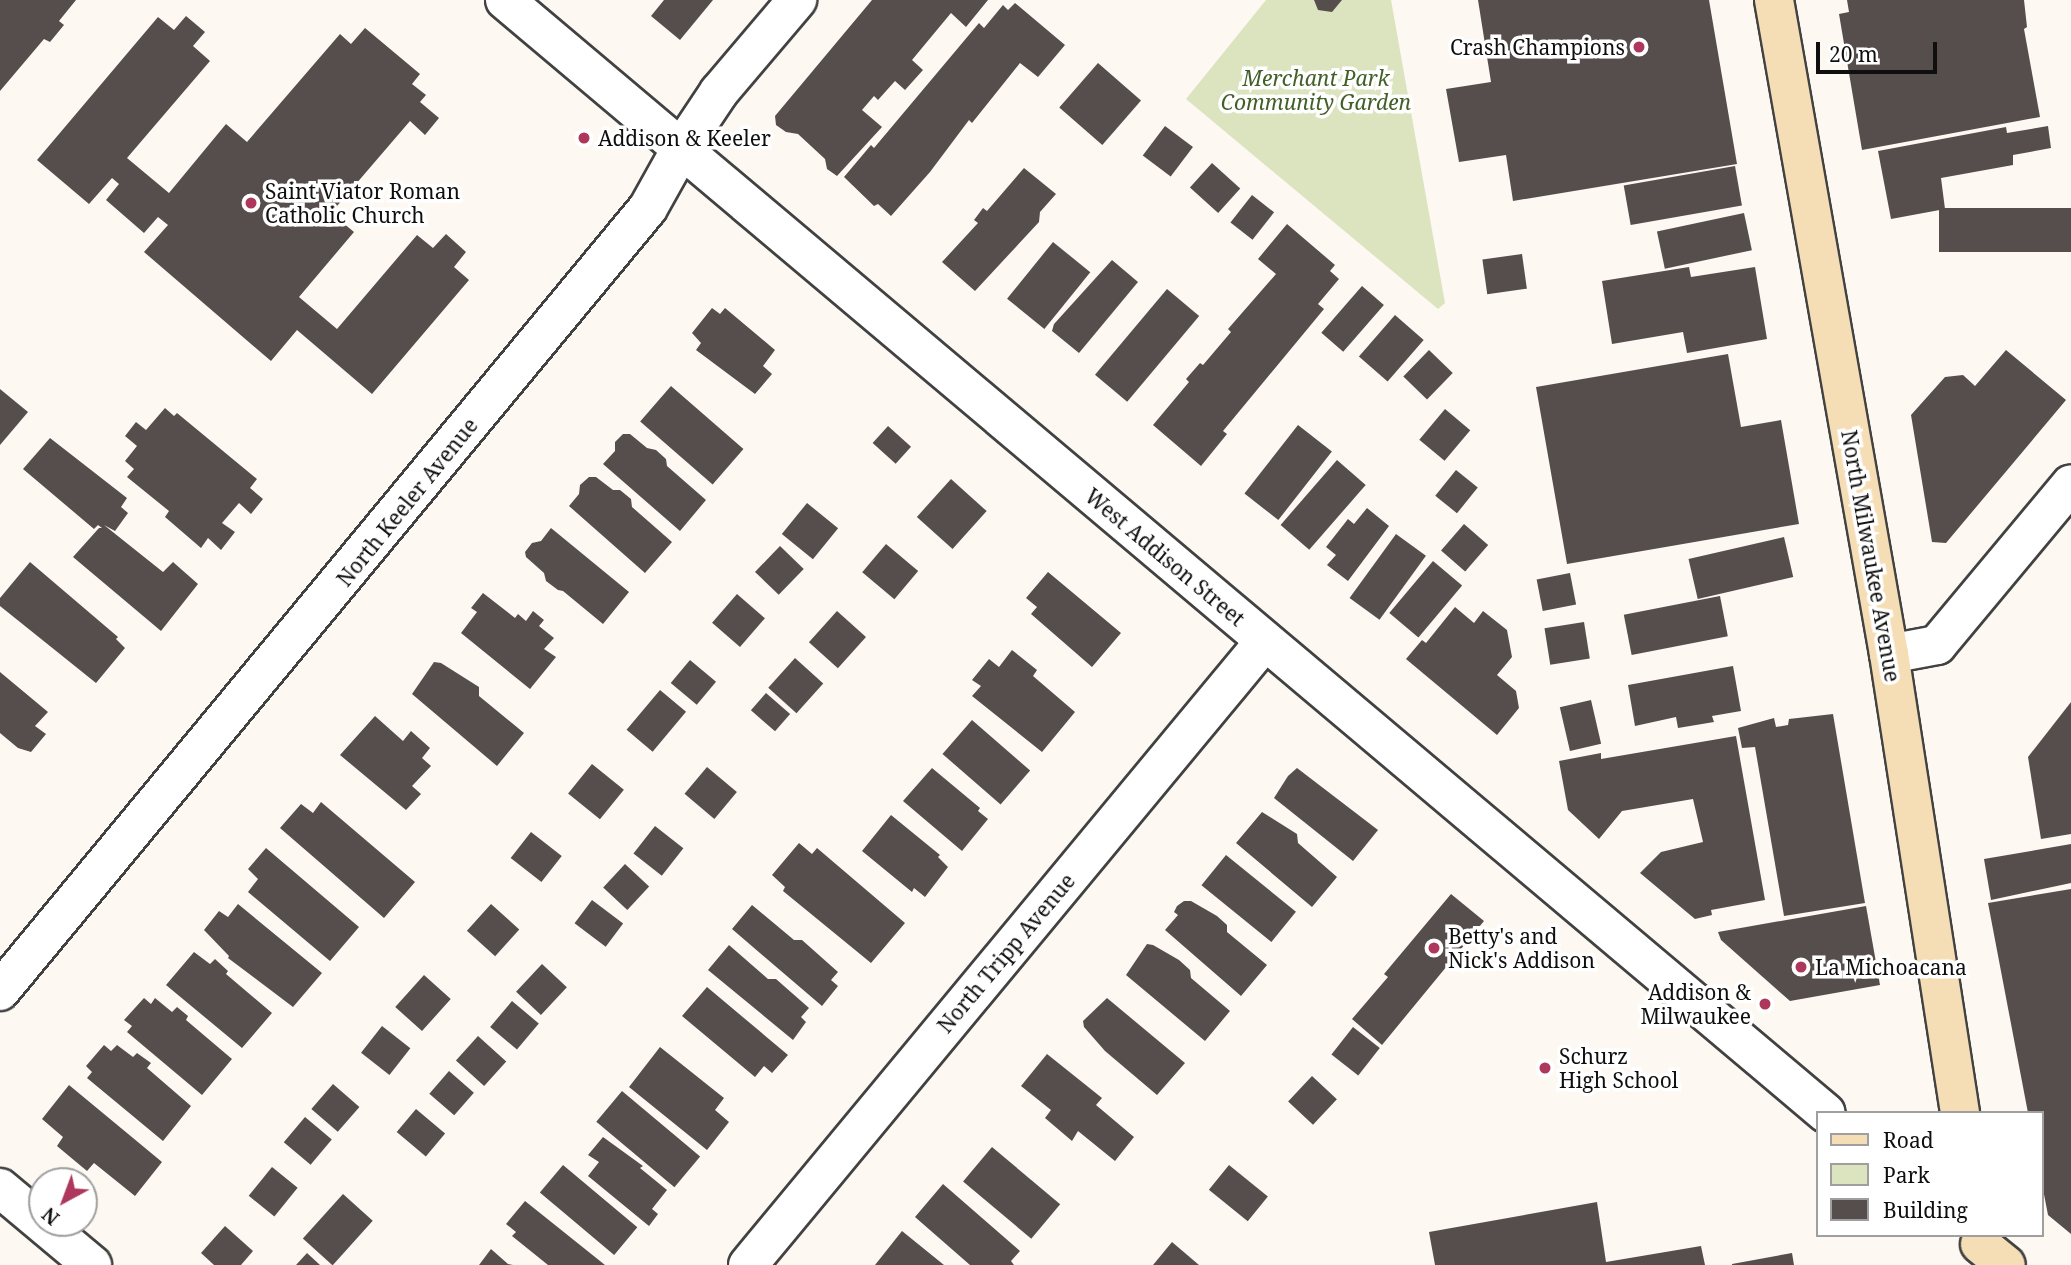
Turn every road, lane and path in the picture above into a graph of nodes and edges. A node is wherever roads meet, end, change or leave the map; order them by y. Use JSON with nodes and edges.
{"nodes":[{"id":1,"x":505,"y":0,"type":"edge"},
{"id":2,"x":797,"y":0,"type":"edge"},
{"id":3,"x":1774,"y":0,"type":"edge"},
{"id":4,"x":681,"y":149,"type":"junction"},
{"id":5,"x":2071,"y":484,"type":"edge"},
{"id":6,"x":1265,"y":641,"type":"junction"},
{"id":7,"x":1889,"y":654,"type":"junction"},
{"id":8,"x":0,"y":991,"type":"edge"},
{"id":9,"x":1824,"y":1111,"type":"edge"},
{"id":10,"x":1960,"y":1111,"type":"edge"},
{"id":11,"x":0,"y":1188,"type":"edge"},
{"id":12,"x":92,"y":1265,"type":"edge"},
{"id":13,"x":748,"y":1265,"type":"edge"}],
"edges":[{"from":1,"to":4,"type":"street","name":"West Addison Street"},
{"from":2,"to":4,"type":"street","name":"North Keeler Avenue"},
{"from":3,"to":7,"type":"main road","name":"North Milwaukee Avenue"},
{"from":4,"to":6,"type":"street","name":"West Addison Street"},
{"from":4,"to":8,"type":"street","name":"North Keeler Avenue"},
{"from":5,"to":7,"type":"street"},
{"from":6,"to":9,"type":"street","name":"West Addison Street"},
{"from":6,"to":13,"type":"street","name":"North Tripp Avenue"},
{"from":7,"to":10,"type":"main road","name":"North Milwaukee Avenue"},
{"from":11,"to":12,"type":"street"}]}
